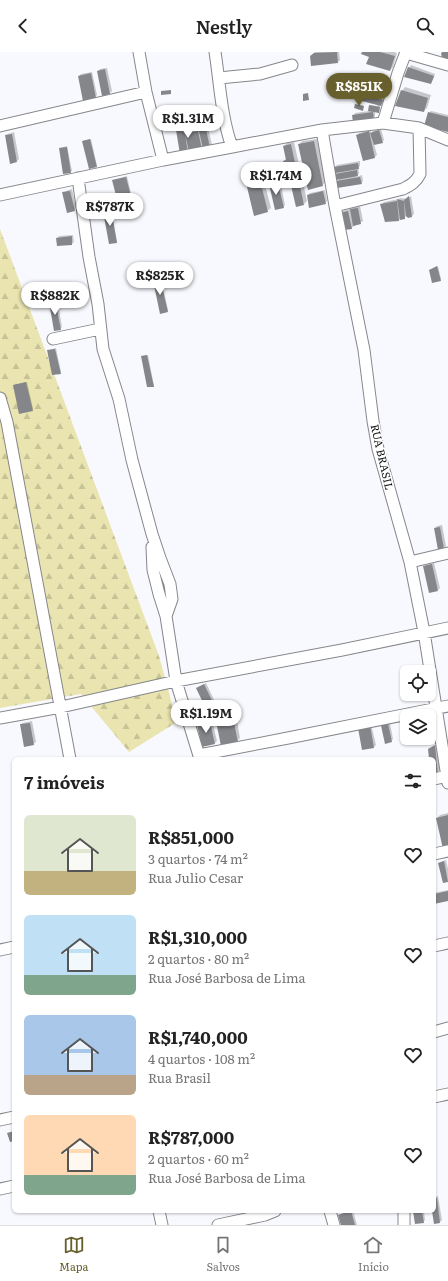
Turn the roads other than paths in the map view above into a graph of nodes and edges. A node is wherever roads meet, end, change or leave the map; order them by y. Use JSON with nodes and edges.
{"nodes":[{"id":1,"x":139,"y":52,"type":"edge"},
{"id":2,"x":215,"y":52,"type":"edge"},
{"id":3,"x":406,"y":53,"type":"edge"},
{"id":4,"x":292,"y":65,"type":"dead end"},
{"id":5,"x":448,"y":65,"type":"edge"},
{"id":6,"x":219,"y":78,"type":"junction"},
{"id":7,"x":146,"y":92,"type":"junction"},
{"id":8,"x":383,"y":123,"type":"junction"},
{"id":9,"x":0,"y":126,"type":"edge"},
{"id":10,"x":419,"y":128,"type":"junction"},
{"id":11,"x":322,"y":130,"type":"junction"},
{"id":12,"x":448,"y":140,"type":"edge"},
{"id":13,"x":232,"y":147,"type":"junction"},
{"id":14,"x":163,"y":160,"type":"junction"},
{"id":15,"x":78,"y":178,"type":"junction"},
{"id":16,"x":0,"y":195,"type":"edge"},
{"id":17,"x":335,"y":206,"type":"junction"},
{"id":18,"x":100,"y":329,"type":"junction"},
{"id":19,"x":53,"y":339,"type":"dead end"},
{"id":20,"x":0,"y":398,"type":"edge"},
{"id":21,"x":448,"y":553,"type":"edge"},
{"id":22,"x":410,"y":562,"type":"junction"},
{"id":23,"x":448,"y":628,"type":"edge"},
{"id":24,"x":424,"y":632,"type":"junction"},
{"id":25,"x":176,"y":681,"type":"junction"},
{"id":26,"x":61,"y":707,"type":"junction"},
{"id":27,"x":443,"y":707,"type":"edge"},
{"id":28,"x":0,"y":718,"type":"edge"},
{"id":29,"x":70,"y":757,"type":"edge"},
{"id":30,"x":200,"y":757,"type":"edge"},
{"id":31,"x":447,"y":778,"type":"edge"},
{"id":32,"x":436,"y":779,"type":"edge"},
{"id":33,"x":448,"y":851,"type":"edge"},
{"id":34,"x":436,"y":854,"type":"edge"},
{"id":35,"x":448,"y":942,"type":"edge"},
{"id":36,"x":436,"y":945,"type":"edge"},
{"id":37,"x":12,"y":947,"type":"edge"},
{"id":38,"x":0,"y":950,"type":"edge"},
{"id":39,"x":448,"y":1028,"type":"edge"},
{"id":40,"x":436,"y":1031,"type":"edge"},
{"id":41,"x":448,"y":1094,"type":"edge"},
{"id":42,"x":436,"y":1097,"type":"edge"},
{"id":43,"x":12,"y":1118,"type":"edge"},
{"id":44,"x":0,"y":1120,"type":"edge"},
{"id":45,"x":12,"y":1186,"type":"edge"},
{"id":46,"x":0,"y":1189,"type":"edge"},
{"id":47,"x":159,"y":1213,"type":"edge"},
{"id":48,"x":270,"y":1213,"type":"edge"},
{"id":49,"x":404,"y":1213,"type":"edge"},
{"id":50,"x":162,"y":1225,"type":"edge"},
{"id":51,"x":218,"y":1225,"type":"edge"},
{"id":52,"x":404,"y":1225,"type":"edge"}],
"edges":[{"from":1,"to":7,"type":"street"},
{"from":2,"to":6,"type":"street"},
{"from":3,"to":5,"type":"street"},
{"from":3,"to":8,"type":"street"},
{"from":4,"to":6,"type":"street"},
{"from":6,"to":13,"type":"street"},
{"from":7,"to":9,"type":"street"},
{"from":7,"to":14,"type":"street"},
{"from":8,"to":10,"type":"street"},
{"from":8,"to":11,"type":"street"},
{"from":10,"to":12,"type":"street"},
{"from":10,"to":17,"type":"street"},
{"from":11,"to":13,"type":"street"},
{"from":11,"to":17,"type":"street","name":"RUA BRASIL"},
{"from":13,"to":14,"type":"street"},
{"from":14,"to":15,"type":"street"},
{"from":15,"to":16,"type":"street"},
{"from":15,"to":18,"type":"street"},
{"from":17,"to":22,"type":"street","name":"RUA BRASIL"},
{"from":18,"to":19,"type":"street"},
{"from":18,"to":25,"type":"street"},
{"from":20,"to":26,"type":"street"},
{"from":21,"to":22,"type":"street"},
{"from":22,"to":24,"type":"street","name":"RUA BRASIL"},
{"from":23,"to":24,"type":"street"},
{"from":24,"to":25,"type":"street"},
{"from":24,"to":27,"type":"street","name":"RUA BRASIL"},
{"from":25,"to":26,"type":"street"},
{"from":25,"to":30,"type":"street"},
{"from":26,"to":28,"type":"street"},
{"from":26,"to":29,"type":"street"},
{"from":27,"to":30,"type":"street"},
{"from":27,"to":31,"type":"street","name":"RUA BRASIL"},
{"from":31,"to":32,"type":"street"},
{"from":33,"to":34,"type":"street"},
{"from":35,"to":36,"type":"street"},
{"from":37,"to":38,"type":"street"},
{"from":39,"to":40,"type":"street"},
{"from":41,"to":42,"type":"street"},
{"from":43,"to":44,"type":"street"},
{"from":45,"to":46,"type":"street"},
{"from":47,"to":50,"type":"street"},
{"from":48,"to":51,"type":"street"},
{"from":49,"to":52,"type":"street"}]}
